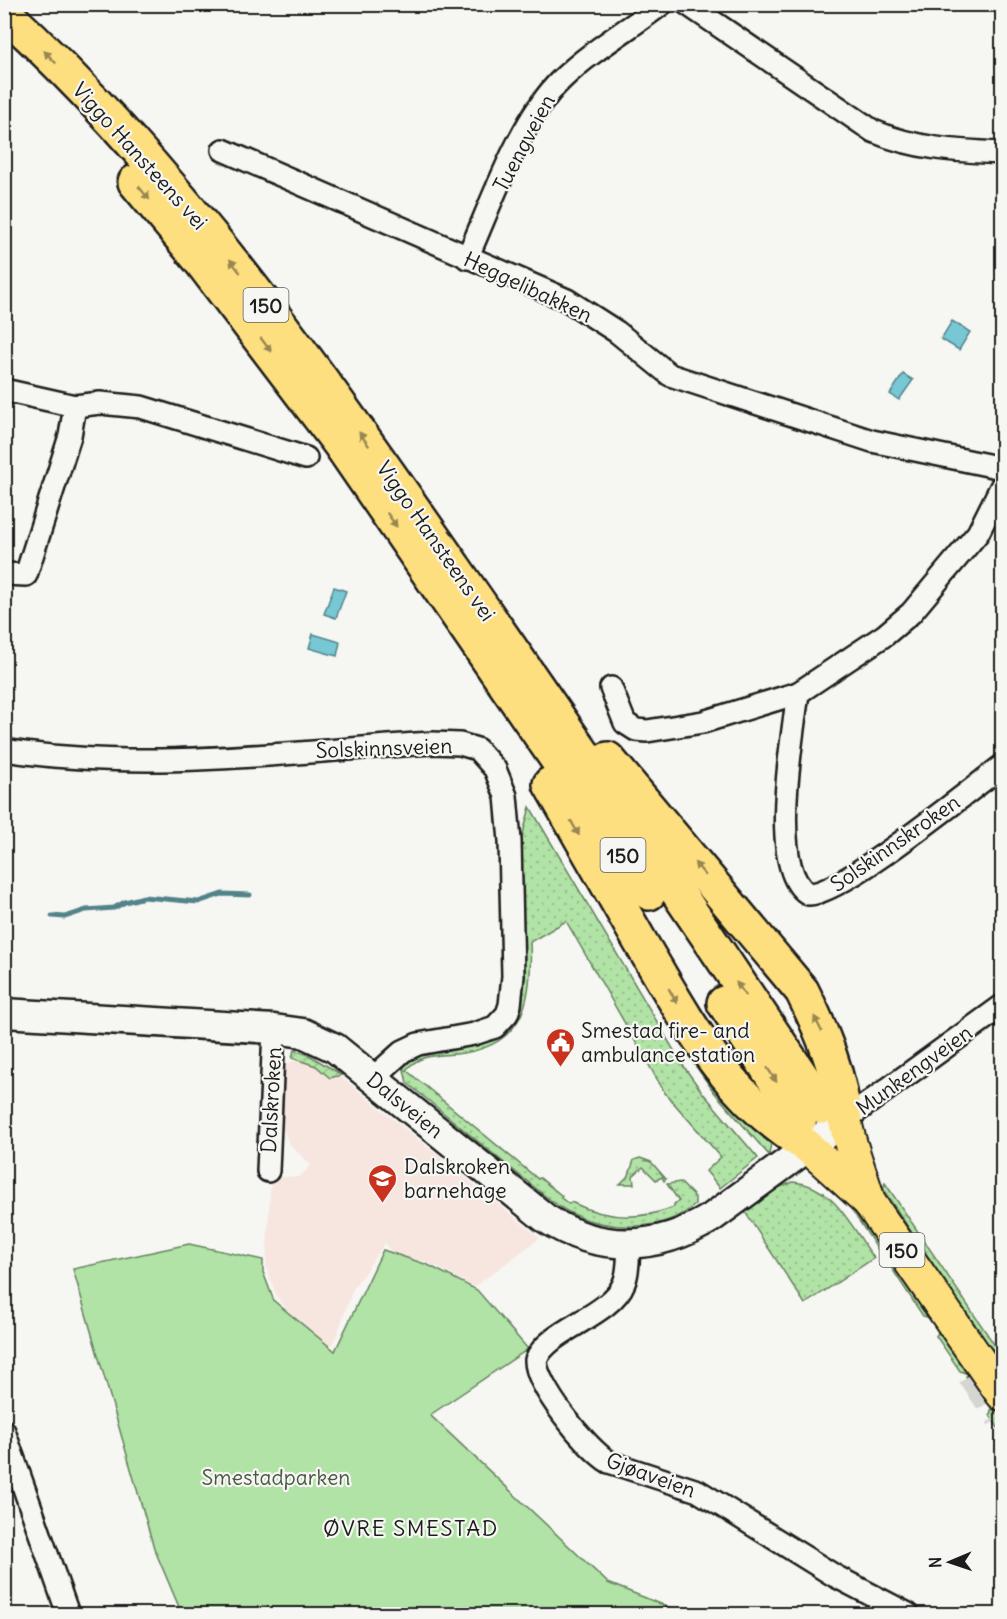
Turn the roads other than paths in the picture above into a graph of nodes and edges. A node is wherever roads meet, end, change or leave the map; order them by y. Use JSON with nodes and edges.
{"nodes":[{"id":1,"x":662,"y":4,"type":"edge"},
{"id":2,"x":687,"y":4,"type":"edge"},
{"id":3,"x":4,"y":12,"type":"edge"},
{"id":4,"x":4,"y":42,"type":"edge"},
{"id":5,"x":223,"y":150,"type":"dead end"},
{"id":6,"x":1002,"y":153,"type":"edge"},
{"id":7,"x":467,"y":258,"type":"junction"},
{"id":8,"x":4,"y":390,"type":"edge"},
{"id":9,"x":75,"y":406,"type":"junction"},
{"id":10,"x":306,"y":458,"type":"dead end"},
{"id":11,"x":1002,"y":468,"type":"edge"},
{"id":12,"x":1002,"y":484,"type":"edge"},
{"id":13,"x":4,"y":574,"type":"edge"},
{"id":14,"x":494,"y":625,"type":"junction"},
{"id":15,"x":611,"y":688,"type":"dead end"},
{"id":16,"x":798,"y":693,"type":"junction"},
{"id":17,"x":4,"y":750,"type":"edge"},
{"id":18,"x":1002,"y":766,"type":"edge"},
{"id":19,"x":1002,"y":1006,"type":"edge"},
{"id":20,"x":4,"y":1013,"type":"edge"},
{"id":21,"x":274,"y":1029,"type":"junction"},
{"id":22,"x":372,"y":1079,"type":"junction"},
{"id":23,"x":819,"y":1125,"type":"junction"},
{"id":24,"x":268,"y":1171,"type":"dead end"},
{"id":25,"x":869,"y":1202,"type":"junction"},
{"id":26,"x":629,"y":1245,"type":"junction"},
{"id":27,"x":1002,"y":1394,"type":"tunnel mouth"},
{"id":28,"x":4,"y":1431,"type":"edge"},
{"id":29,"x":68,"y":1614,"type":"edge"},
{"id":30,"x":908,"y":1614,"type":"edge"}],
"edges":[{"from":1,"to":7,"type":"street","name":"Tuengveien"},
{"from":2,"to":6,"type":"street"},
{"from":14,"to":3,"type":"highway","name":"Viggo Hansteens vei","number":"150","one_way":true},
{"from":4,"to":23,"type":"highway","name":"Viggo Hansteens vei","number":"150","one_way":true},
{"from":5,"to":7,"type":"street","name":"Heggelibakken"},
{"from":7,"to":11,"type":"street","name":"Heggelibakken"},
{"from":8,"to":9,"type":"street"},
{"from":9,"to":10,"type":"street"},
{"from":9,"to":13,"type":"street"},
{"from":12,"to":16,"type":"street"},
{"from":23,"to":14,"type":"highway","name":"Viggo Hansteens vei","number":"150","one_way":true},
{"from":23,"to":14,"type":"highway","one_way":true},
{"from":15,"to":16,"type":"street"},
{"from":16,"to":18,"type":"street","name":"Solskinnskroken"},
{"from":17,"to":22,"type":"street","name":"Solskinnsveien"},
{"from":19,"to":23,"type":"street","name":"Munkengveien"},
{"from":20,"to":21,"type":"street","name":"Dalsveien"},
{"from":21,"to":22,"type":"street","name":"Dalsveien"},
{"from":21,"to":24,"type":"street","name":"Dalskroken"},
{"from":22,"to":26,"type":"street","name":"Dalsveien"},
{"from":23,"to":25,"type":"main road","name":"Viggo Hansteens vei","number":"150"},
{"from":23,"to":25,"type":"main road","name":"Viggo Hansteens vei","number":"150"},
{"from":23,"to":26,"type":"street","name":"Dalsveien"},
{"from":25,"to":27,"type":"main road","name":"Viggo Hansteens vei","number":"150"},
{"from":26,"to":30,"type":"street","name":"Gjøaveien"},
{"from":28,"to":29,"type":"street"}]}
